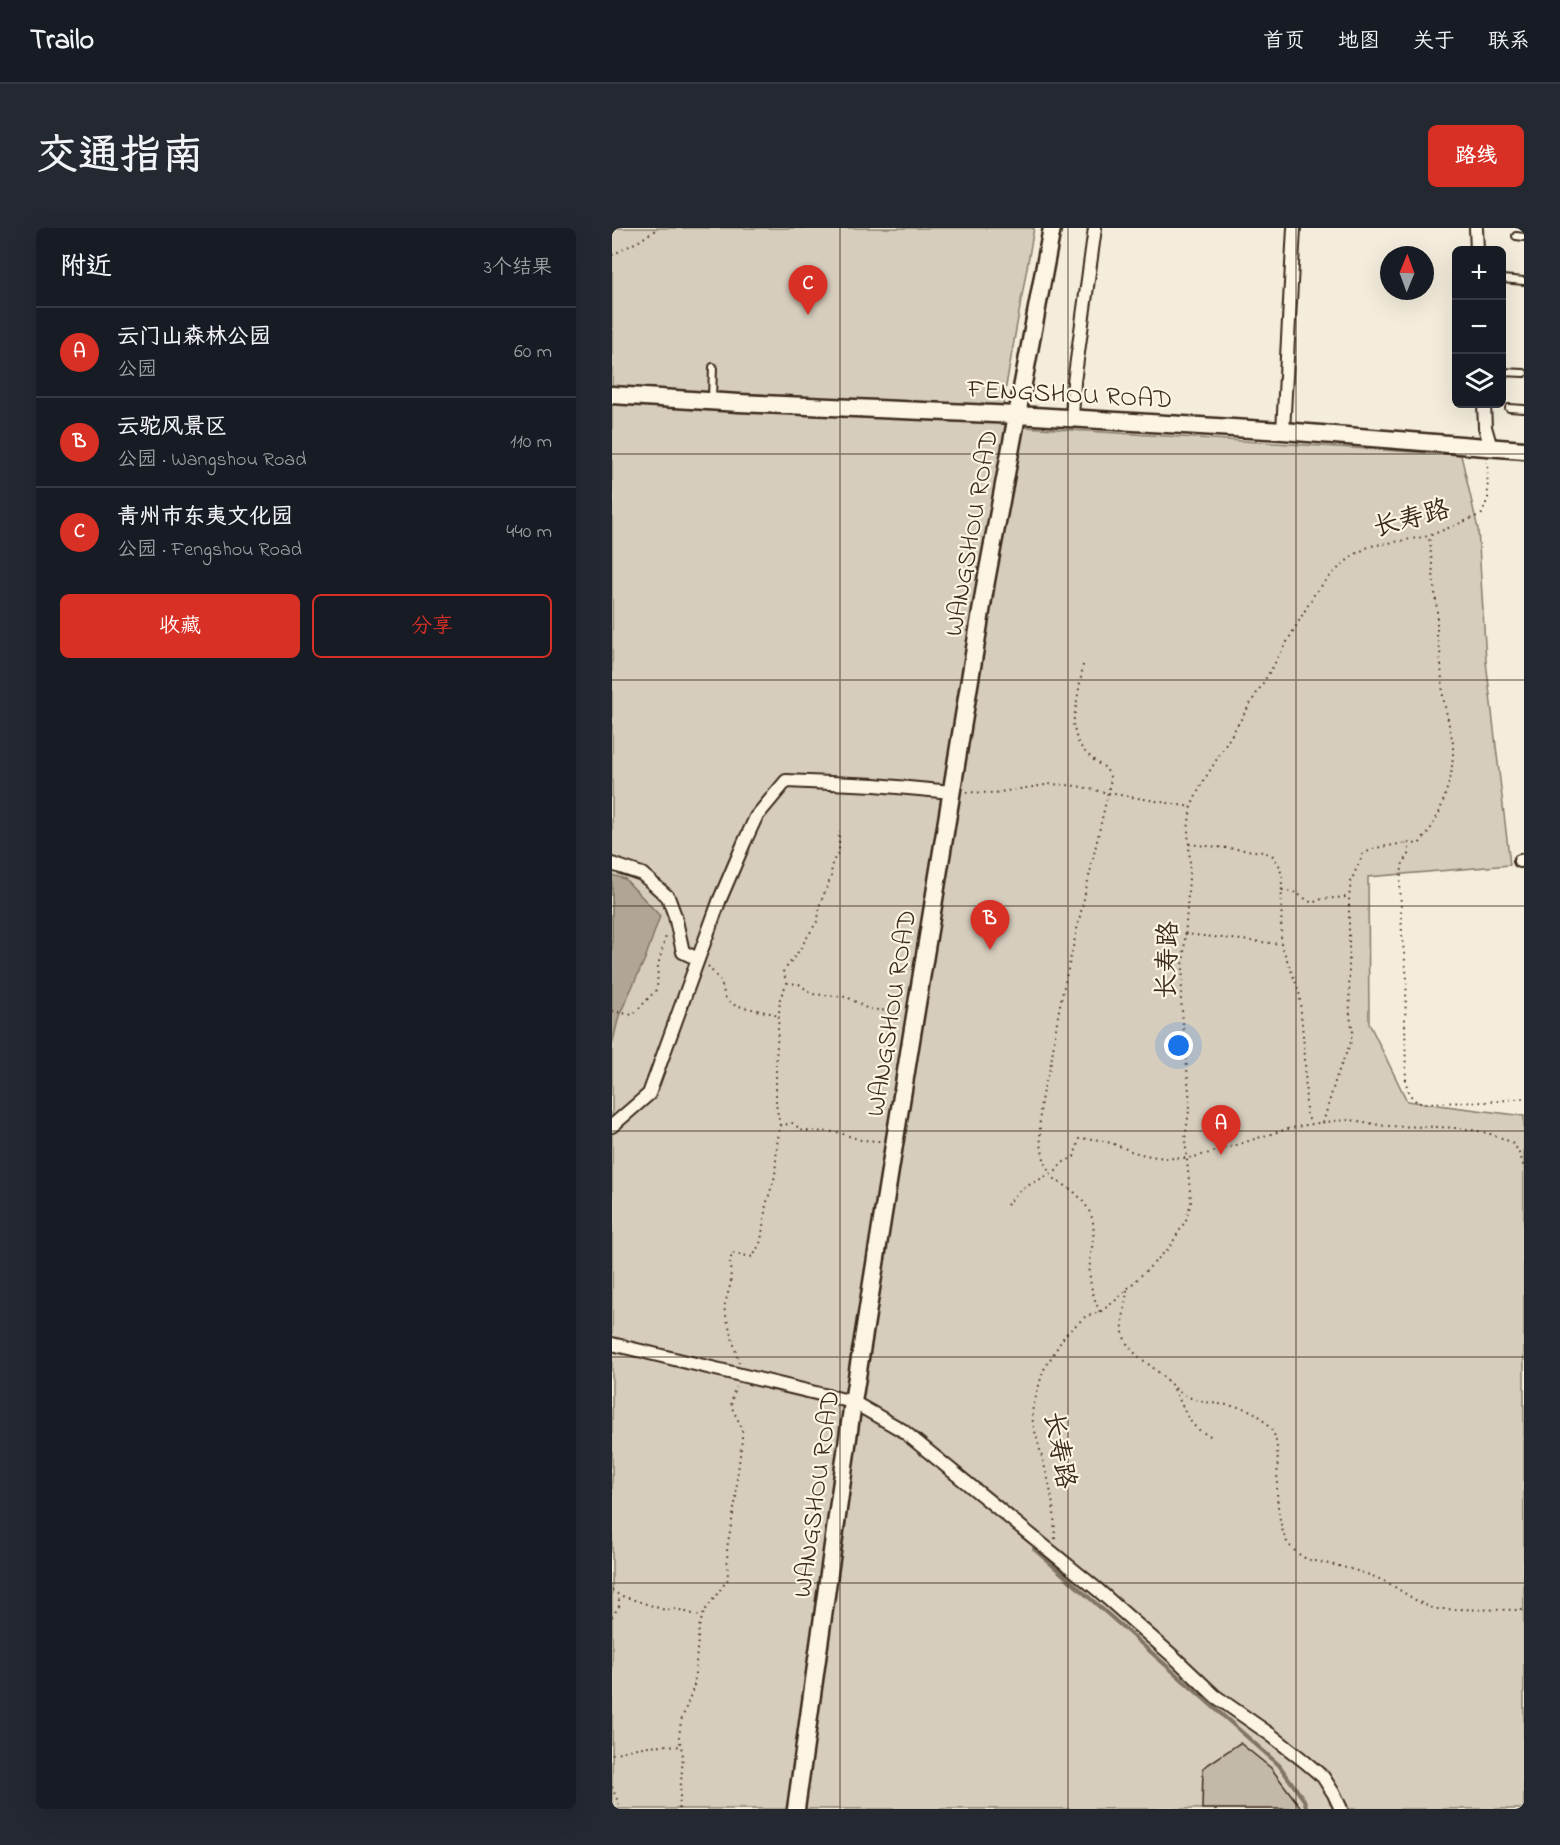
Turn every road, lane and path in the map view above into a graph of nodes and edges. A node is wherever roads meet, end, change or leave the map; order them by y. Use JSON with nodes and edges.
{"nodes":[{"id":1,"x":658,"y":228,"type":"edge"},
{"id":2,"x":1052,"y":228,"type":"edge"},
{"id":3,"x":1095,"y":228,"type":"edge"},
{"id":4,"x":1294,"y":228,"type":"edge"},
{"id":5,"x":1476,"y":228,"type":"edge"},
{"id":6,"x":1516,"y":236,"type":"dead end"},
{"id":7,"x":1524,"y":237,"type":"edge"},
{"id":8,"x":1477,"y":246,"type":"edge"},
{"id":9,"x":612,"y":255,"type":"edge"},
{"id":10,"x":1506,"y":279,"type":"edge"},
{"id":11,"x":1524,"y":280,"type":"edge"},
{"id":12,"x":713,"y":367,"type":"dead end"},
{"id":13,"x":1506,"y":372,"type":"edge"},
{"id":14,"x":1524,"y":373,"type":"edge"},
{"id":15,"x":612,"y":395,"type":"edge"},
{"id":16,"x":712,"y":401,"type":"junction"},
{"id":17,"x":1484,"y":408,"type":"edge"},
{"id":18,"x":1509,"y":408,"type":"dead end"},
{"id":19,"x":1524,"y":409,"type":"edge"},
{"id":20,"x":1017,"y":415,"type":"junction"},
{"id":21,"x":1072,"y":419,"type":"junction"},
{"id":22,"x":1282,"y":431,"type":"junction"},
{"id":23,"x":1491,"y":448,"type":"junction"},
{"id":24,"x":1524,"y":450,"type":"edge"},
{"id":25,"x":1429,"y":536,"type":"junction"},
{"id":26,"x":1083,"y":665,"type":"dead end"},
{"id":27,"x":952,"y":792,"type":"junction"},
{"id":28,"x":1108,"y":793,"type":"junction"},
{"id":29,"x":1191,"y":807,"type":"junction"},
{"id":30,"x":839,"y":831,"type":"dead end"},
{"id":31,"x":1405,"y":843,"type":"junction"},
{"id":32,"x":1189,"y":844,"type":"junction"},
{"id":33,"x":612,"y":864,"type":"edge"},
{"id":34,"x":1282,"y":890,"type":"junction"},
{"id":35,"x":1349,"y":897,"type":"junction"},
{"id":36,"x":675,"y":916,"type":"junction"},
{"id":37,"x":1185,"y":934,"type":"junction"},
{"id":38,"x":1281,"y":944,"type":"junction"},
{"id":39,"x":698,"y":959,"type":"junction"},
{"id":40,"x":787,"y":983,"type":"junction"},
{"id":41,"x":612,"y":1011,"type":"edge"},
{"id":42,"x":916,"y":1014,"type":"junction"},
{"id":43,"x":780,"y":1017,"type":"junction"},
{"id":44,"x":1524,"y":1098,"type":"edge"},
{"id":45,"x":1323,"y":1122,"type":"junction"},
{"id":46,"x":1311,"y":1124,"type":"junction"},
{"id":47,"x":612,"y":1126,"type":"edge"},
{"id":48,"x":780,"y":1126,"type":"junction"},
{"id":49,"x":894,"y":1145,"type":"junction"},
{"id":50,"x":1188,"y":1158,"type":"junction"},
{"id":51,"x":1524,"y":1169,"type":"edge"},
{"id":52,"x":1050,"y":1174,"type":"junction"},
{"id":53,"x":1007,"y":1205,"type":"dead end"},
{"id":54,"x":1127,"y":1290,"type":"junction"},
{"id":55,"x":1100,"y":1312,"type":"junction"},
{"id":56,"x":612,"y":1344,"type":"edge"},
{"id":57,"x":742,"y":1376,"type":"junction"},
{"id":58,"x":1172,"y":1386,"type":"junction"},
{"id":59,"x":853,"y":1402,"type":"junction"},
{"id":60,"x":1213,"y":1437,"type":"dead end"},
{"id":61,"x":1051,"y":1553,"type":"junction"},
{"id":62,"x":612,"y":1590,"type":"edge"},
{"id":63,"x":619,"y":1595,"type":"junction"},
{"id":64,"x":1524,"y":1610,"type":"edge"},
{"id":65,"x":612,"y":1617,"type":"edge"},
{"id":66,"x":702,"y":1617,"type":"junction"},
{"id":67,"x":681,"y":1746,"type":"junction"},
{"id":68,"x":612,"y":1754,"type":"edge"},
{"id":69,"x":612,"y":1788,"type":"edge"},
{"id":70,"x":621,"y":1809,"type":"edge"},
{"id":71,"x":679,"y":1809,"type":"edge"},
{"id":72,"x":796,"y":1809,"type":"edge"},
{"id":73,"x":1341,"y":1809,"type":"edge"}],
"edges":[{"from":1,"to":9,"type":"path"},
{"from":2,"to":20,"type":"street","name":"WANGSHOU ROAD"},
{"from":3,"to":21,"type":"street"},
{"from":4,"to":22,"type":"street"},
{"from":5,"to":8,"type":"street"},
{"from":6,"to":7,"type":"lane"},
{"from":10,"to":11,"type":"lane"},
{"from":12,"to":16,"type":"lane"},
{"from":13,"to":14,"type":"lane"},
{"from":15,"to":16,"type":"street","name":"FENGSHOU ROAD"},
{"from":16,"to":20,"type":"street","name":"FENGSHOU ROAD"},
{"from":17,"to":23,"type":"street"},
{"from":18,"to":19,"type":"lane"},
{"from":20,"to":21,"type":"street","name":"FENGSHOU ROAD"},
{"from":20,"to":27,"type":"street","name":"WANGSHOU ROAD"},
{"from":21,"to":22,"type":"street","name":"FENGSHOU ROAD"},
{"from":22,"to":23,"type":"street","name":"FENGSHOU ROAD"},
{"from":23,"to":24,"type":"street","name":"FENGSHOU ROAD"},
{"from":23,"to":25,"type":"path","name":"长寿路"},
{"from":25,"to":29,"type":"path","name":"长寿路"},
{"from":25,"to":31,"type":"path"},
{"from":26,"to":28,"type":"path"},
{"from":27,"to":28,"type":"path"},
{"from":27,"to":39,"type":"street"},
{"from":27,"to":42,"type":"street","name":"WANGSHOU ROAD"},
{"from":28,"to":29,"type":"path"},
{"from":28,"to":52,"type":"path"},
{"from":29,"to":32,"type":"path","name":"长寿路"},
{"from":30,"to":40,"type":"path"},
{"from":31,"to":35,"type":"path"},
{"from":31,"to":44,"type":"path"},
{"from":32,"to":34,"type":"path"},
{"from":32,"to":37,"type":"path","name":"长寿路"},
{"from":33,"to":36,"type":"street"},
{"from":34,"to":35,"type":"path"},
{"from":34,"to":38,"type":"path"},
{"from":35,"to":45,"type":"path"},
{"from":36,"to":39,"type":"street"},
{"from":36,"to":41,"type":"path"},
{"from":37,"to":38,"type":"path"},
{"from":37,"to":50,"type":"path","name":"长寿路"},
{"from":38,"to":46,"type":"path"},
{"from":39,"to":43,"type":"path"},
{"from":39,"to":47,"type":"street"},
{"from":40,"to":42,"type":"path"},
{"from":40,"to":43,"type":"path"},
{"from":42,"to":49,"type":"street","name":"WANGSHOU ROAD"},
{"from":43,"to":48,"type":"path"},
{"from":45,"to":46,"type":"path"},
{"from":45,"to":51,"type":"path"},
{"from":46,"to":50,"type":"path"},
{"from":48,"to":49,"type":"path"},
{"from":48,"to":57,"type":"path"},
{"from":49,"to":59,"type":"street","name":"WANGSHOU ROAD"},
{"from":50,"to":52,"type":"path"},
{"from":50,"to":54,"type":"path","name":"长寿路"},
{"from":52,"to":53,"type":"path"},
{"from":52,"to":55,"type":"path"},
{"from":54,"to":55,"type":"path","name":"长寿路"},
{"from":54,"to":58,"type":"path"},
{"from":55,"to":61,"type":"path","name":"长寿路"},
{"from":56,"to":57,"type":"street"},
{"from":57,"to":59,"type":"street"},
{"from":57,"to":66,"type":"path"},
{"from":58,"to":60,"type":"path"},
{"from":58,"to":64,"type":"path"},
{"from":59,"to":61,"type":"street"},
{"from":59,"to":72,"type":"street","name":"WANGSHOU ROAD"},
{"from":61,"to":73,"type":"street"},
{"from":62,"to":63,"type":"path"},
{"from":63,"to":65,"type":"path"},
{"from":63,"to":66,"type":"path"},
{"from":66,"to":67,"type":"path"},
{"from":67,"to":68,"type":"path"},
{"from":67,"to":71,"type":"path"},
{"from":69,"to":70,"type":"path"}]}
